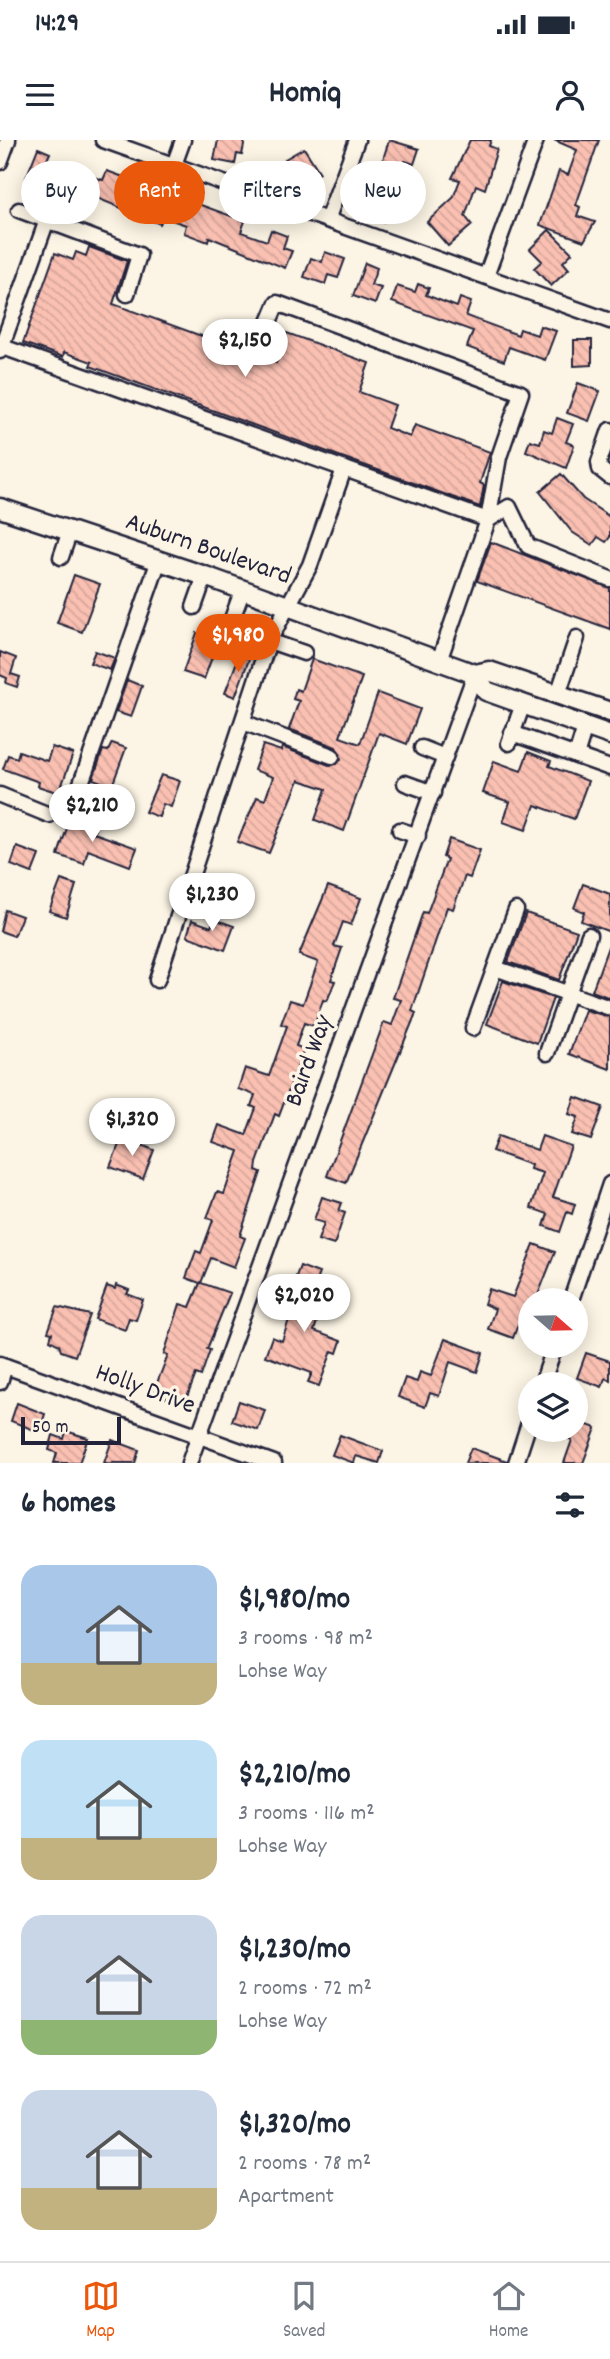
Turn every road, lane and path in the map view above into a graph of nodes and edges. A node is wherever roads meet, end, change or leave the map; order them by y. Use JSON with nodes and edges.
{"nodes":[{"id":1,"x":8,"y":140,"type":"edge"},
{"id":2,"x":103,"y":140,"type":"edge"},
{"id":3,"x":183,"y":140,"type":"edge"},
{"id":4,"x":357,"y":140,"type":"edge"},
{"id":5,"x":536,"y":140,"type":"edge"},
{"id":6,"x":163,"y":161,"type":"edge"},
{"id":7,"x":175,"y":161,"type":"edge"},
{"id":8,"x":0,"y":162,"type":"edge"},
{"id":9,"x":205,"y":176,"type":"edge"},
{"id":10,"x":327,"y":220,"type":"junction"},
{"id":11,"x":46,"y":224,"type":"edge"},
{"id":12,"x":58,"y":224,"type":"edge"},
{"id":13,"x":486,"y":276,"type":"junction"},
{"id":14,"x":127,"y":294,"type":"dead end"},
{"id":15,"x":610,"y":321,"type":"edge"},
{"id":16,"x":261,"y":341,"type":"dead end"},
{"id":17,"x":1,"y":348,"type":"edge"},
{"id":18,"x":610,"y":430,"type":"edge"},
{"id":19,"x":344,"y":469,"type":"junction"},
{"id":20,"x":610,"y":477,"type":"edge"},
{"id":21,"x":0,"y":508,"type":"edge"},
{"id":22,"x":488,"y":520,"type":"junction"},
{"id":23,"x":71,"y":531,"type":"junction"},
{"id":24,"x":61,"y":557,"type":"dead end"},
{"id":25,"x":159,"y":560,"type":"junction"},
{"id":26,"x":205,"y":576,"type":"junction"},
{"id":27,"x":610,"y":579,"type":"edge"},
{"id":28,"x":243,"y":589,"type":"junction"},
{"id":29,"x":290,"y":606,"type":"junction"},
{"id":30,"x":194,"y":607,"type":"dead end"},
{"id":31,"x":232,"y":619,"type":"dead end"},
{"id":32,"x":577,"y":638,"type":"dead end"},
{"id":33,"x":270,"y":641,"type":"junction"},
{"id":34,"x":304,"y":653,"type":"dead end"},
{"id":35,"x":439,"y":661,"type":"junction"},
{"id":36,"x":475,"y":674,"type":"junction"},
{"id":37,"x":558,"y":694,"type":"junction"},
{"id":38,"x":523,"y":704,"type":"junction"},
{"id":39,"x":610,"y":712,"type":"edge"},
{"id":40,"x":243,"y":722,"type":"junction"},
{"id":41,"x":585,"y":727,"type":"junction"},
{"id":42,"x":610,"y":735,"type":"edge"},
{"id":43,"x":422,"y":748,"type":"dead end"},
{"id":44,"x":332,"y":756,"type":"dead end"},
{"id":45,"x":576,"y":756,"type":"junction"},
{"id":46,"x":445,"y":757,"type":"junction"},
{"id":47,"x":610,"y":768,"type":"edge"},
{"id":48,"x":405,"y":783,"type":"dead end"},
{"id":49,"x":78,"y":792,"type":"dead end"},
{"id":50,"x":433,"y":793,"type":"junction"},
{"id":51,"x":0,"y":796,"type":"edge"},
{"id":52,"x":49,"y":815,"type":"dead end"},
{"id":53,"x":400,"y":830,"type":"dead end"},
{"id":54,"x":418,"y":836,"type":"junction"},
{"id":55,"x":516,"y":910,"type":"dead end"},
{"id":56,"x":589,"y":935,"type":"dead end"},
{"id":57,"x":495,"y":968,"type":"junction"},
{"id":58,"x":157,"y":980,"type":"dead end"},
{"id":59,"x":568,"y":993,"type":"junction"},
{"id":60,"x":610,"y":1008,"type":"edge"},
{"id":61,"x":473,"y":1028,"type":"dead end"},
{"id":62,"x":547,"y":1053,"type":"dead end"},
{"id":63,"x":610,"y":1184,"type":"edge"},
{"id":64,"x":575,"y":1288,"type":"edge"},
{"id":65,"x":3,"y":1365,"type":"edge"},
{"id":66,"x":0,"y":1382,"type":"edge"},
{"id":67,"x":199,"y":1435,"type":"junction"},
{"id":68,"x":523,"y":1442,"type":"edge"},
{"id":69,"x":189,"y":1463,"type":"edge"},
{"id":70,"x":274,"y":1463,"type":"edge"},
{"id":71,"x":516,"y":1463,"type":"edge"}],
"edges":[{"from":1,"to":8,"type":"street"},
{"from":2,"to":6,"type":"street"},
{"from":3,"to":7,"type":"street"},
{"from":4,"to":10,"type":"street"},
{"from":5,"to":13,"type":"street"},
{"from":9,"to":10,"type":"street"},
{"from":10,"to":13,"type":"street"},
{"from":11,"to":17,"type":"street"},
{"from":12,"to":14,"type":"street"},
{"from":13,"to":15,"type":"street"},
{"from":16,"to":22,"type":"street"},
{"from":17,"to":19,"type":"street"},
{"from":18,"to":20,"type":"street"},
{"from":19,"to":22,"type":"street"},
{"from":19,"to":29,"type":"street"},
{"from":21,"to":23,"type":"main road","name":"Auburn Boulevard"},
{"from":22,"to":27,"type":"street"},
{"from":22,"to":35,"type":"street"},
{"from":23,"to":24,"type":"street"},
{"from":23,"to":25,"type":"main road","name":"Auburn Boulevard"},
{"from":25,"to":26,"type":"main road","name":"Auburn Boulevard"},
{"from":25,"to":49,"type":"street"},
{"from":26,"to":28,"type":"main road","name":"Auburn Boulevard"},
{"from":26,"to":30,"type":"street"},
{"from":28,"to":29,"type":"main road","name":"Auburn Boulevard"},
{"from":28,"to":31,"type":"street"},
{"from":29,"to":33,"type":"street"},
{"from":29,"to":35,"type":"main road","name":"Auburn Boulevard"},
{"from":32,"to":37,"type":"street"},
{"from":33,"to":34,"type":"street"},
{"from":33,"to":40,"type":"street"},
{"from":35,"to":36,"type":"main road","name":"Auburn Boulevard"},
{"from":36,"to":37,"type":"main road","name":"Auburn Boulevard"},
{"from":36,"to":38,"type":"main road","name":"Auburn Boulevard"},
{"from":36,"to":46,"type":"street","name":"Baird Way"},
{"from":37,"to":39,"type":"main road","name":"Auburn Boulevard"},
{"from":38,"to":41,"type":"main road","name":"Auburn Boulevard"},
{"from":38,"to":45,"type":"street"},
{"from":40,"to":44,"type":"street"},
{"from":40,"to":58,"type":"street"},
{"from":41,"to":42,"type":"main road","name":"Auburn Boulevard"},
{"from":41,"to":45,"type":"street"},
{"from":43,"to":46,"type":"street"},
{"from":45,"to":47,"type":"street"},
{"from":46,"to":50,"type":"street","name":"Baird Way"},
{"from":48,"to":50,"type":"street"},
{"from":50,"to":54,"type":"street","name":"Baird Way"},
{"from":51,"to":52,"type":"street"},
{"from":53,"to":54,"type":"street"},
{"from":54,"to":67,"type":"street","name":"Baird Way"},
{"from":55,"to":57,"type":"street"},
{"from":56,"to":59,"type":"street"},
{"from":57,"to":59,"type":"street"},
{"from":57,"to":61,"type":"street"},
{"from":59,"to":60,"type":"street"},
{"from":59,"to":62,"type":"street"},
{"from":63,"to":64,"type":"street"},
{"from":65,"to":66,"type":"street"},
{"from":65,"to":67,"type":"street","name":"Holly Drive"},
{"from":67,"to":69,"type":"street","name":"Baird Way"},
{"from":67,"to":70,"type":"street","name":"Holly Drive"},
{"from":68,"to":71,"type":"street"}]}
